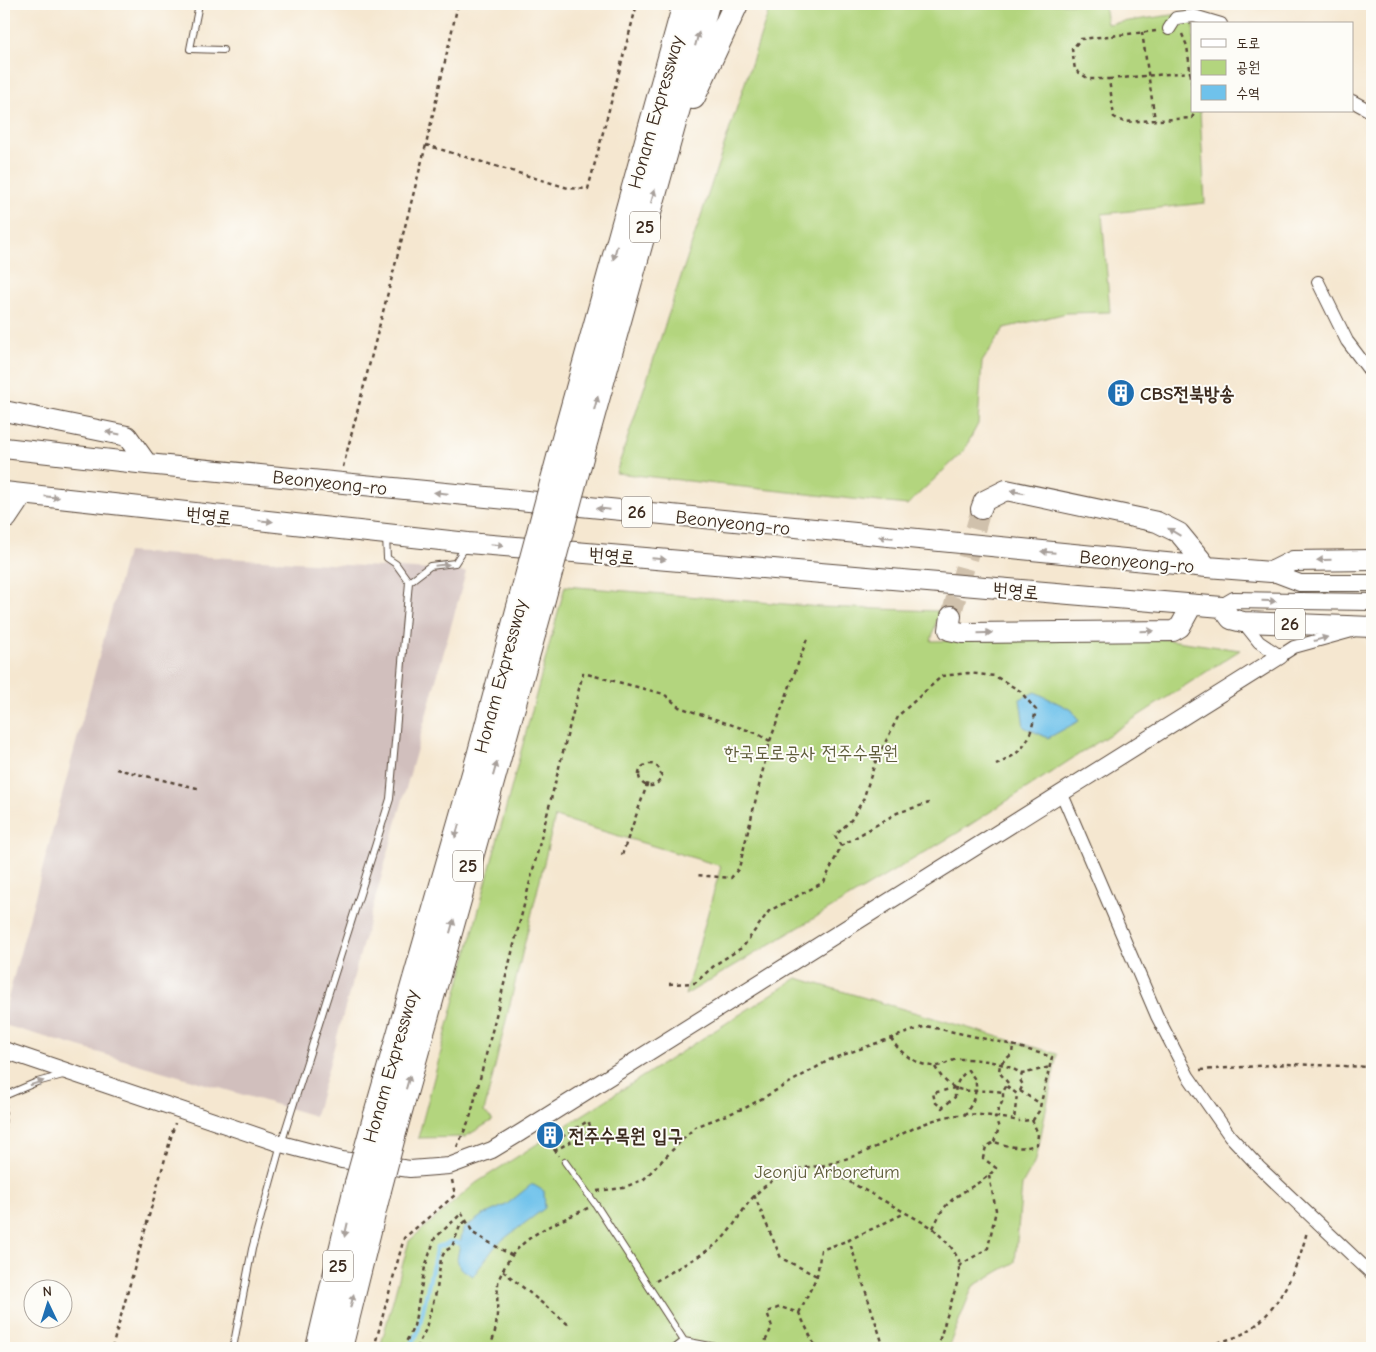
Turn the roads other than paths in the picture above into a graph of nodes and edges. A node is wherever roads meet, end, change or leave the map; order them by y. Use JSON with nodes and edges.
{"nodes":[{"id":1,"x":200,"y":4,"type":"edge"},
{"id":2,"x":685,"y":4,"type":"edge"},
{"id":3,"x":707,"y":4,"type":"edge"},
{"id":4,"x":736,"y":4,"type":"edge"},
{"id":5,"x":1214,"y":22,"type":"edge"},
{"id":6,"x":1169,"y":29,"type":"road end"},
{"id":7,"x":223,"y":50,"type":"dead end"},
{"id":8,"x":1354,"y":102,"type":"edge"},
{"id":9,"x":1372,"y":112,"type":"edge"},
{"id":10,"x":672,"y":130,"type":"junction"},
{"id":11,"x":1318,"y":282,"type":"dead end"},
{"id":12,"x":1372,"y":374,"type":"edge"},
{"id":13,"x":4,"y":411,"type":"edge"},
{"id":14,"x":4,"y":448,"type":"edge"},
{"id":15,"x":572,"y":448,"type":"junction"},
{"id":16,"x":146,"y":464,"type":"junction"},
{"id":17,"x":13,"y":493,"type":"edge"},
{"id":18,"x":981,"y":509,"type":"tunnel mouth"},
{"id":19,"x":4,"y":518,"type":"edge"},
{"id":20,"x":386,"y":534,"type":"junction"},
{"id":21,"x":468,"y":542,"type":"junction"},
{"id":22,"x":1372,"y":560,"type":"edge"},
{"id":23,"x":1207,"y":567,"type":"junction"},
{"id":24,"x":1271,"y":572,"type":"junction"},
{"id":25,"x":409,"y":582,"type":"junction"},
{"id":26,"x":1372,"y":583,"type":"edge"},
{"id":27,"x":1372,"y":602,"type":"edge"},
{"id":28,"x":1192,"y":605,"type":"junction"},
{"id":29,"x":1222,"y":607,"type":"junction"},
{"id":30,"x":951,"y":616,"type":"dead end"},
{"id":31,"x":1243,"y":622,"type":"junction"},
{"id":32,"x":1369,"y":627,"type":"edge"},
{"id":33,"x":1280,"y":656,"type":"junction"},
{"id":34,"x":1061,"y":792,"type":"junction"},
{"id":35,"x":4,"y":1050,"type":"edge"},
{"id":36,"x":71,"y":1073,"type":"junction"},
{"id":37,"x":5,"y":1095,"type":"edge"},
{"id":38,"x":281,"y":1144,"type":"junction"},
{"id":39,"x":565,"y":1162,"type":"road end"},
{"id":40,"x":368,"y":1186,"type":"junction"},
{"id":41,"x":1372,"y":1274,"type":"edge"},
{"id":42,"x":684,"y":1341,"type":"junction"},
{"id":43,"x":233,"y":1348,"type":"edge"},
{"id":44,"x":318,"y":1348,"type":"edge"},
{"id":45,"x":340,"y":1348,"type":"edge"},
{"id":46,"x":675,"y":1348,"type":"edge"},
{"id":47,"x":721,"y":1348,"type":"edge"}],
"edges":[{"from":1,"to":7,"type":"lane"},
{"from":2,"to":15,"type":"highway","name":"Honam Expressway","number":"25","one_way":true},
{"from":10,"to":3,"type":"highway","name":"Honam Expressway","number":"25","one_way":true},
{"from":4,"to":10,"type":"highway"},
{"from":5,"to":6,"type":"street"},
{"from":8,"to":9,"type":"street"},
{"from":15,"to":10,"type":"highway","name":"Honam Expressway","number":"25","one_way":true},
{"from":11,"to":12,"type":"street"},
{"from":16,"to":13,"type":"main road","one_way":true},
{"from":14,"to":16,"type":"main road","name":"Beonyeong-ro","number":"26"},
{"from":15,"to":40,"type":"highway","name":"Honam Expressway","number":"25","bridge":true},
{"from":23,"to":16,"type":"main road","name":"Beonyeong-ro","number":"26","one_way":true},
{"from":17,"to":19,"type":"main road"},
{"from":17,"to":20,"type":"main road","name":"번영로","one_way":true},
{"from":23,"to":18,"type":"main road","one_way":true},
{"from":20,"to":21,"type":"main road","name":"번영로"},
{"from":20,"to":25,"type":"lane"},
{"from":25,"to":21,"type":"lane","one_way":true},
{"from":21,"to":28,"type":"main road","name":"번영로","one_way":true},
{"from":22,"to":24,"type":"main road","one_way":true},
{"from":23,"to":24,"type":"main road","name":"Beonyeong-ro","number":"26"},
{"from":24,"to":26,"type":"street","name":"Beonyeong-ro"},
{"from":25,"to":38,"type":"lane"},
{"from":29,"to":27,"type":"street","one_way":true},
{"from":28,"to":29,"type":"main road","name":"번영로"},
{"from":30,"to":28,"type":"main road","one_way":true},
{"from":29,"to":31,"type":"main road"},
{"from":31,"to":32,"type":"main road","number":"26"},
{"from":31,"to":33,"type":"street"},
{"from":33,"to":32,"type":"street","one_way":true},
{"from":33,"to":34,"type":"street"},
{"from":34,"to":38,"type":"street"},
{"from":34,"to":41,"type":"street"},
{"from":35,"to":36,"type":"street"},
{"from":37,"to":36,"type":"lane","one_way":true},
{"from":36,"to":38,"type":"street"},
{"from":38,"to":43,"type":"lane"},
{"from":39,"to":42,"type":"lane"},
{"from":40,"to":44,"type":"highway","name":"Honam Expressway","number":"25","one_way":true},
{"from":45,"to":40,"type":"highway","name":"Honam Expressway","number":"25","one_way":true},
{"from":42,"to":46,"type":"lane"},
{"from":42,"to":47,"type":"lane"}]}
